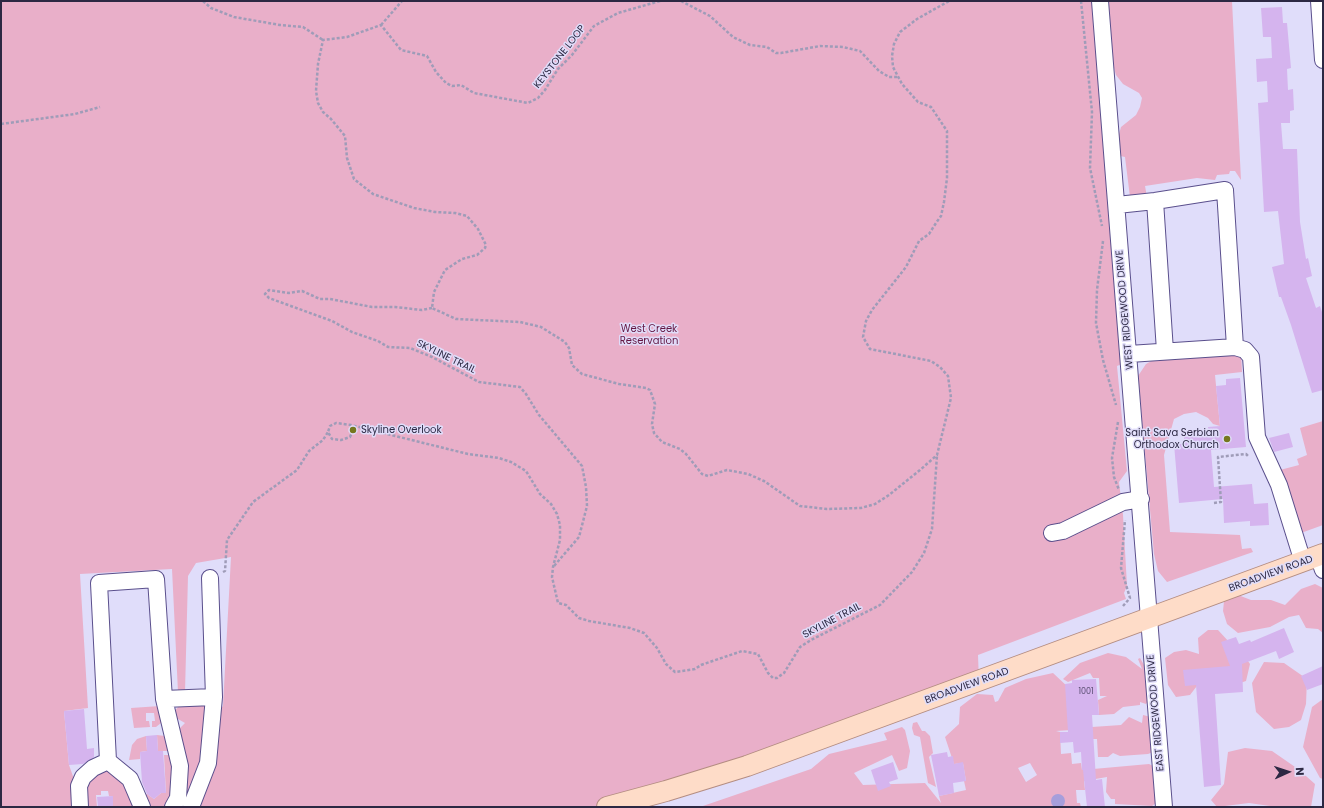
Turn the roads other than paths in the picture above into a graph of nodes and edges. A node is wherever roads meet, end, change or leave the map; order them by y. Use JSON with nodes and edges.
{"nodes":[{"id":1,"x":1100,"y":1,"type":"edge"},
{"id":2,"x":1319,"y":1,"type":"edge"},
{"id":3,"x":1323,"y":60,"type":"edge"},
{"id":4,"x":1155,"y":201,"type":"junction"},
{"id":5,"x":1117,"y":205,"type":"junction"},
{"id":6,"x":1235,"y":347,"type":"junction"},
{"id":7,"x":1165,"y":351,"type":"junction"},
{"id":8,"x":1129,"y":354,"type":"junction"},
{"id":9,"x":1141,"y":499,"type":"junction"},
{"id":10,"x":1052,"y":533,"type":"dead end"},
{"id":11,"x":1317,"y":561,"type":"edge"},
{"id":12,"x":210,"y":578,"type":"road end"},
{"id":13,"x":1150,"y":619,"type":"junction"},
{"id":14,"x":214,"y":697,"type":"junction"},
{"id":15,"x":164,"y":699,"type":"junction"},
{"id":16,"x":108,"y":760,"type":"junction"},
{"id":17,"x":80,"y":807,"type":"edge"},
{"id":18,"x":142,"y":807,"type":"edge"},
{"id":19,"x":173,"y":807,"type":"edge"},
{"id":20,"x":191,"y":807,"type":"edge"},
{"id":21,"x":607,"y":807,"type":"edge"},
{"id":22,"x":1164,"y":807,"type":"edge"}],
"edges":[{"from":1,"to":5,"type":"street","name":"WEST RIDGEWOOD DRIVE"},
{"from":2,"to":3,"type":"street"},
{"from":4,"to":5,"type":"street"},
{"from":4,"to":6,"type":"street"},
{"from":4,"to":7,"type":"street"},
{"from":5,"to":8,"type":"street","name":"WEST RIDGEWOOD DRIVE"},
{"from":6,"to":7,"type":"street"},
{"from":6,"to":11,"type":"street"},
{"from":7,"to":8,"type":"street"},
{"from":8,"to":9,"type":"street","name":"WEST RIDGEWOOD DRIVE"},
{"from":9,"to":10,"type":"street"},
{"from":9,"to":13,"type":"street","name":"WEST RIDGEWOOD DRIVE"},
{"from":11,"to":13,"type":"main road","name":"BROADVIEW ROAD"},
{"from":12,"to":14,"type":"street"},
{"from":13,"to":21,"type":"main road","name":"BROADVIEW ROAD"},
{"from":13,"to":22,"type":"street","name":"EAST RIDGEWOOD DRIVE"},
{"from":14,"to":15,"type":"street"},
{"from":14,"to":20,"type":"street"},
{"from":15,"to":16,"type":"street"},
{"from":15,"to":19,"type":"street"},
{"from":16,"to":17,"type":"street"},
{"from":16,"to":18,"type":"street"}]}
